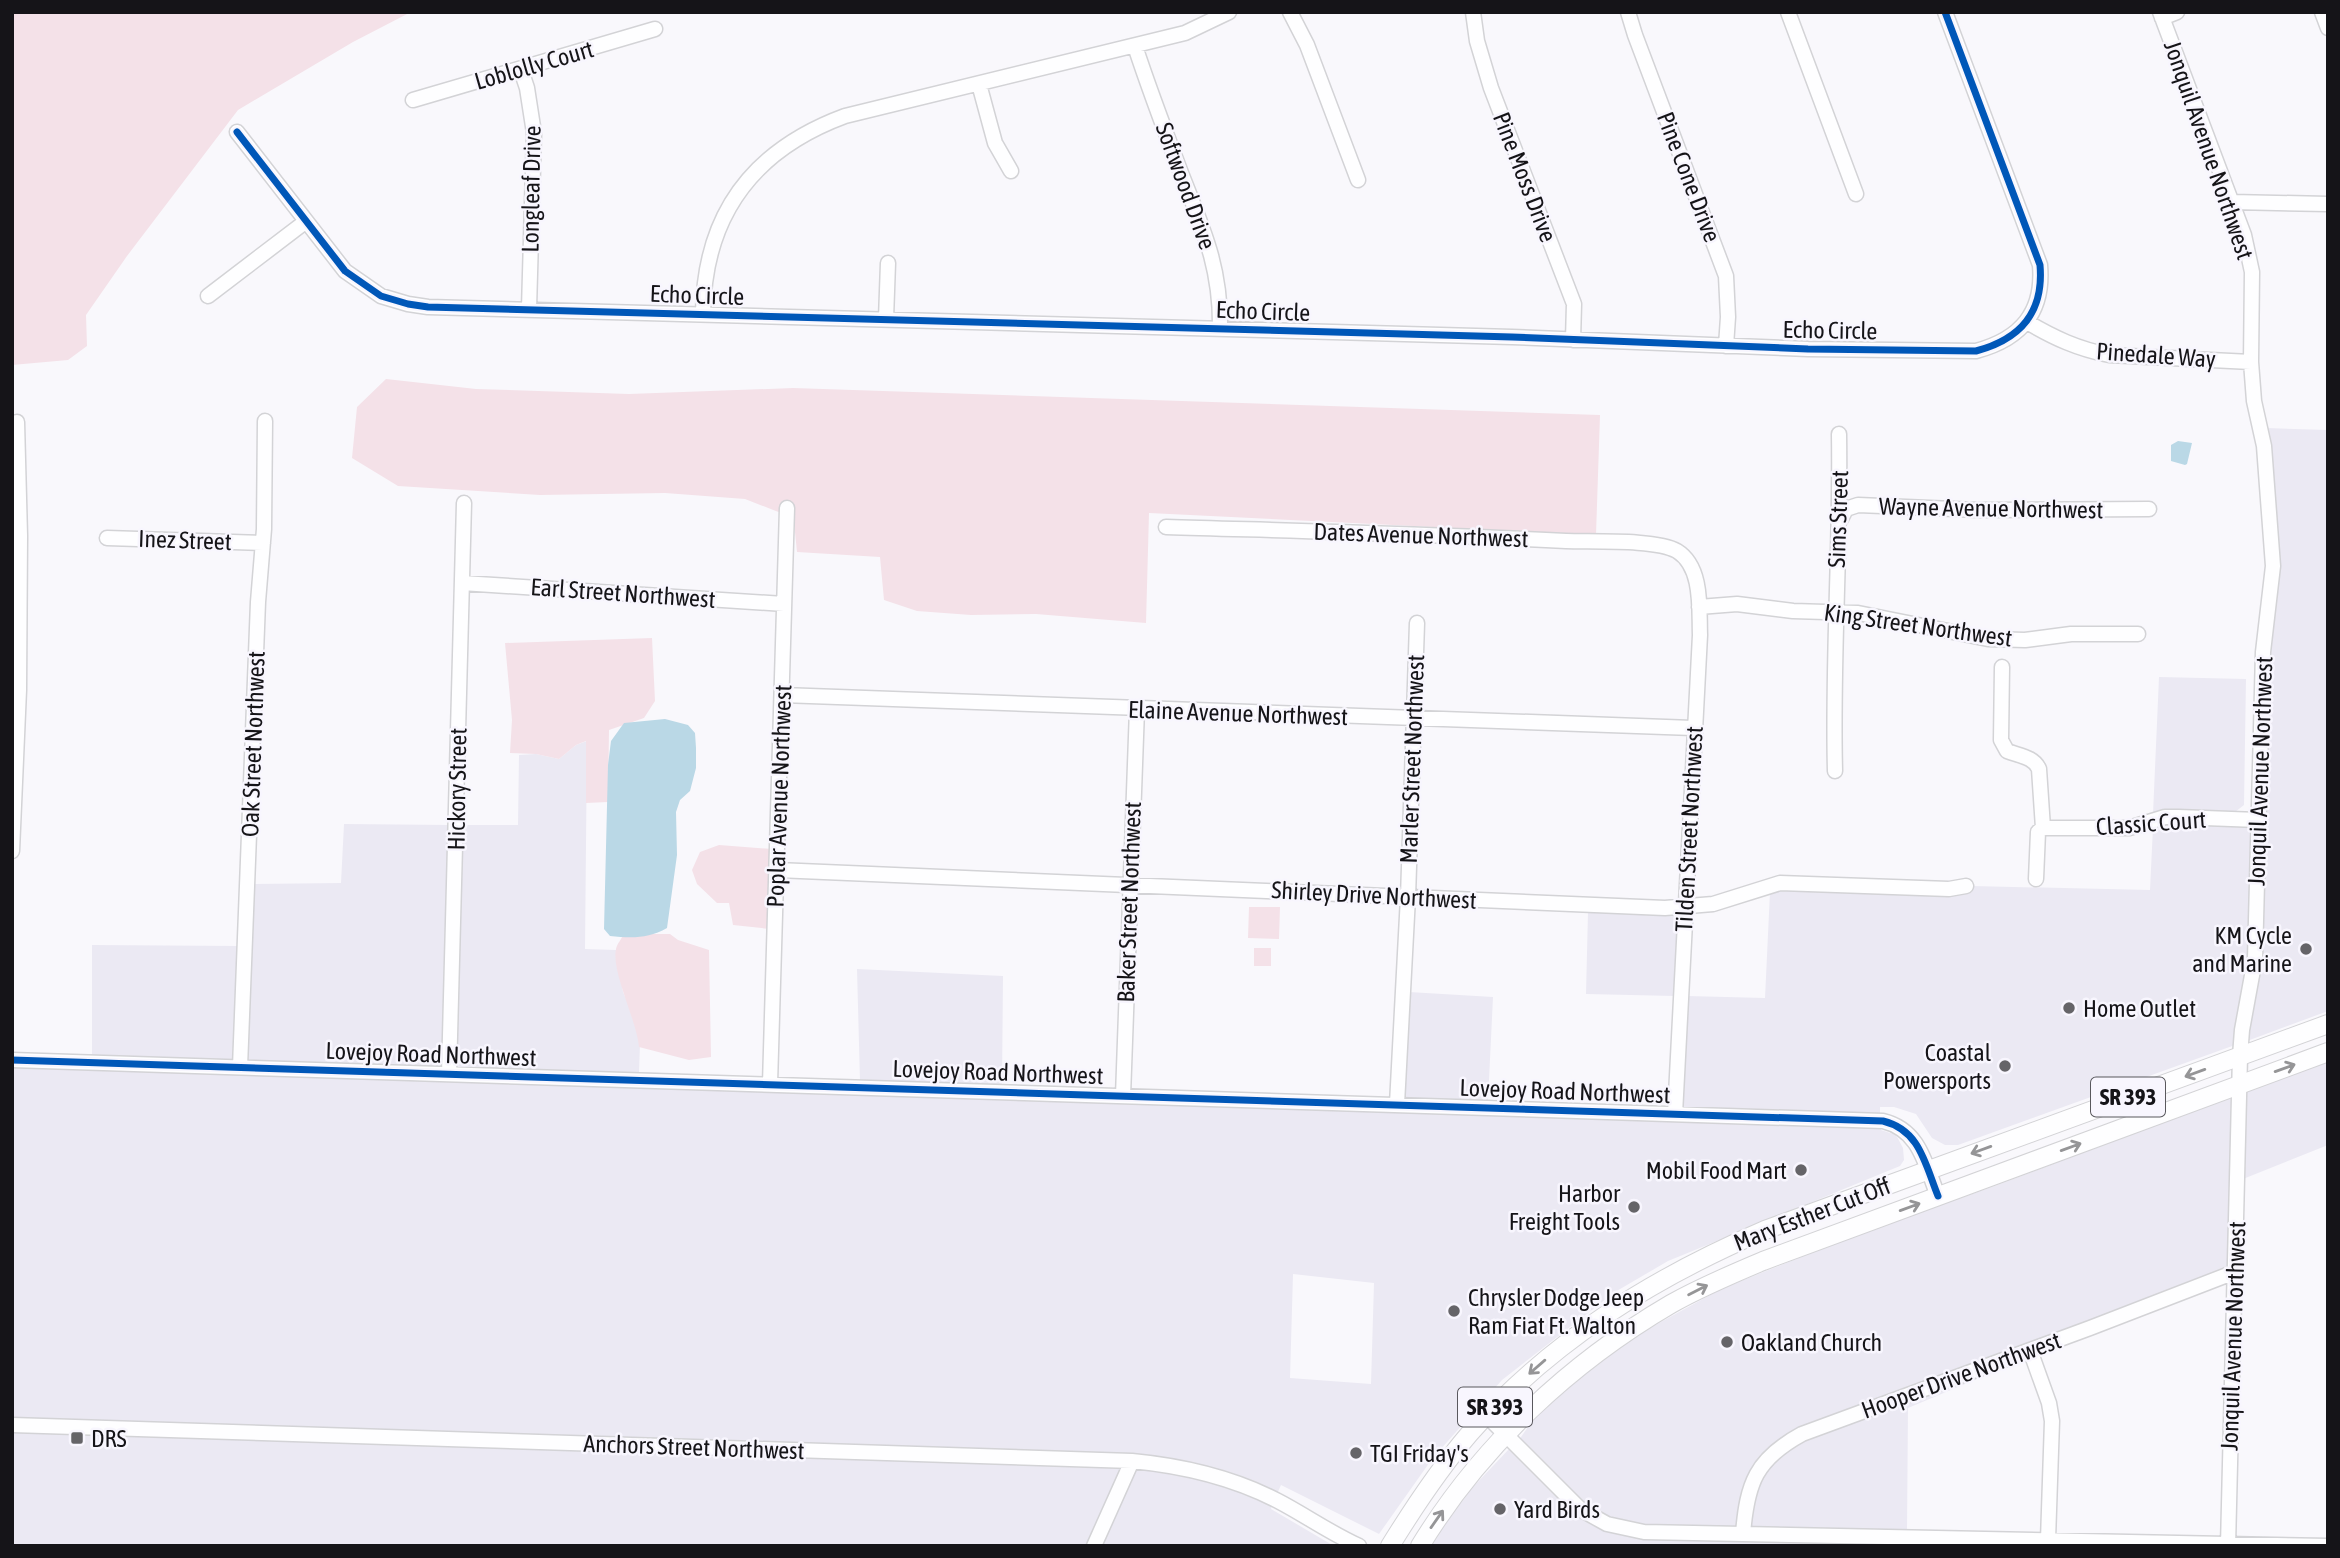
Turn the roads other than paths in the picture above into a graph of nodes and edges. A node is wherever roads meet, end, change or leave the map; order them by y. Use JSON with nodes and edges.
{"nodes":[{"id":1,"x":1229,"y":12,"type":"edge"},
{"id":2,"x":1290,"y":12,"type":"edge"},
{"id":3,"x":1473,"y":12,"type":"edge"},
{"id":4,"x":1628,"y":12,"type":"edge"},
{"id":5,"x":1788,"y":12,"type":"edge"},
{"id":6,"x":1945,"y":12,"type":"edge"},
{"id":7,"x":2177,"y":12,"type":"edge"},
{"id":8,"x":2322,"y":12,"type":"edge"},
{"id":9,"x":2161,"y":15,"type":"edge"},
{"id":10,"x":2328,"y":28,"type":"edge"},
{"id":11,"x":655,"y":29,"type":"dead end"},
{"id":12,"x":1135,"y":46,"type":"junction"},
{"id":13,"x":521,"y":70,"type":"junction"},
{"id":14,"x":979,"y":84,"type":"junction"},
{"id":15,"x":413,"y":100,"type":"dead end"},
{"id":16,"x":237,"y":132,"type":"dead end"},
{"id":17,"x":1011,"y":171,"type":"dead end"},
{"id":18,"x":1358,"y":180,"type":"dead end"},
{"id":19,"x":1856,"y":194,"type":"dead end"},
{"id":20,"x":2232,"y":202,"type":"junction"},
{"id":21,"x":2328,"y":204,"type":"edge"},
{"id":22,"x":305,"y":222,"type":"junction"},
{"id":23,"x":888,"y":263,"type":"dead end"},
{"id":24,"x":208,"y":296,"type":"dead end"},
{"id":25,"x":529,"y":309,"type":"junction"},
{"id":26,"x":703,"y":314,"type":"junction"},
{"id":27,"x":886,"y":320,"type":"junction"},
{"id":28,"x":2026,"y":323,"type":"junction"},
{"id":29,"x":1220,"y":329,"type":"junction"},
{"id":30,"x":1573,"y":340,"type":"junction"},
{"id":31,"x":1726,"y":346,"type":"junction"},
{"id":32,"x":2251,"y":362,"type":"junction"},
{"id":33,"x":265,"y":421,"type":"dead end"},
{"id":34,"x":17,"y":422,"type":"dead end"},
{"id":35,"x":1839,"y":434,"type":"dead end"},
{"id":36,"x":464,"y":503,"type":"dead end"},
{"id":37,"x":787,"y":508,"type":"dead end"},
{"id":38,"x":2149,"y":509,"type":"dead end"},
{"id":39,"x":1840,"y":519,"type":"junction"},
{"id":40,"x":1166,"y":527,"type":"dead end"},
{"id":41,"x":107,"y":538,"type":"dead end"},
{"id":42,"x":262,"y":543,"type":"junction"},
{"id":43,"x":1676,"y":551,"type":"joint"},
{"id":44,"x":462,"y":583,"type":"junction"},
{"id":45,"x":784,"y":604,"type":"junction"},
{"id":46,"x":1699,"y":607,"type":"junction"},
{"id":47,"x":1835,"y":611,"type":"junction"},
{"id":48,"x":1417,"y":623,"type":"dead end"},
{"id":49,"x":2137,"y":634,"type":"dead end"},
{"id":50,"x":2003,"y":667,"type":"dead end"},
{"id":51,"x":782,"y":695,"type":"junction"},
{"id":52,"x":1137,"y":709,"type":"junction"},
{"id":53,"x":1414,"y":719,"type":"junction"},
{"id":54,"x":1693,"y":728,"type":"junction"},
{"id":55,"x":1835,"y":771,"type":"dead end"},
{"id":56,"x":2258,"y":820,"type":"junction"},
{"id":57,"x":2043,"y":828,"type":"junction"},
{"id":58,"x":12,"y":851,"type":"edge"},
{"id":59,"x":778,"y":870,"type":"junction"},
{"id":60,"x":2036,"y":879,"type":"dead end"},
{"id":61,"x":1130,"y":884,"type":"junction"},
{"id":62,"x":1966,"y":886,"type":"dead end"},
{"id":63,"x":1408,"y":897,"type":"junction"},
{"id":64,"x":1685,"y":907,"type":"junction"},
{"id":65,"x":2328,"y":1024,"type":"edge"},
{"id":66,"x":2328,"y":1052,"type":"edge"},
{"id":67,"x":2240,"y":1056,"type":"junction"},
{"id":68,"x":12,"y":1060,"type":"edge"},
{"id":69,"x":240,"y":1067,"type":"junction"},
{"id":70,"x":450,"y":1074,"type":"junction"},
{"id":71,"x":770,"y":1084,"type":"junction"},
{"id":72,"x":2240,"y":1084,"type":"junction"},
{"id":73,"x":1123,"y":1096,"type":"junction"},
{"id":74,"x":1397,"y":1104,"type":"junction"},
{"id":75,"x":1675,"y":1114,"type":"junction"},
{"id":76,"x":1927,"y":1170,"type":"junction"},
{"id":77,"x":1938,"y":1196,"type":"junction"},
{"id":78,"x":2235,"y":1272,"type":"junction"},
{"id":79,"x":1648,"y":1287,"type":"junction"},
{"id":80,"x":1662,"y":1310,"type":"junction"},
{"id":81,"x":2030,"y":1350,"type":"junction"},
{"id":82,"x":1487,"y":1416,"type":"junction"},
{"id":83,"x":12,"y":1426,"type":"edge"},
{"id":84,"x":1505,"y":1435,"type":"junction"},
{"id":85,"x":1132,"y":1461,"type":"junction"},
{"id":86,"x":1744,"y":1534,"type":"junction"},
{"id":87,"x":2048,"y":1540,"type":"junction"},
{"id":88,"x":2228,"y":1545,"type":"edge"},
{"id":89,"x":1094,"y":1546,"type":"edge"},
{"id":90,"x":1359,"y":1546,"type":"edge"},
{"id":91,"x":1390,"y":1546,"type":"edge"},
{"id":92,"x":1420,"y":1546,"type":"edge"},
{"id":93,"x":2328,"y":1546,"type":"edge"}],
"edges":[{"from":1,"to":12,"type":"street","name":"Echo Circle"},
{"from":2,"to":18,"type":"street"},
{"from":3,"to":30,"type":"street","name":"Pine Moss Drive"},
{"from":4,"to":31,"type":"street","name":"Pine Cone Drive"},
{"from":5,"to":19,"type":"street"},
{"from":6,"to":28,"type":"street"},
{"from":7,"to":9,"type":"street"},
{"from":8,"to":10,"type":"street"},
{"from":9,"to":20,"type":"street","name":"Jonquil Avenue Northwest"},
{"from":11,"to":13,"type":"street","name":"Loblolly Court"},
{"from":12,"to":14,"type":"street","name":"Echo Circle"},
{"from":12,"to":29,"type":"street","name":"Softwood Drive"},
{"from":13,"to":15,"type":"street","name":"Loblolly Court"},
{"from":13,"to":25,"type":"street","name":"Longleaf Drive"},
{"from":14,"to":17,"type":"street"},
{"from":14,"to":26,"type":"street","name":"Echo Circle"},
{"from":16,"to":22,"type":"street","name":"Echo Circle"},
{"from":20,"to":21,"type":"street"},
{"from":20,"to":32,"type":"street","name":"Jonquil Avenue Northwest"},
{"from":22,"to":24,"type":"street"},
{"from":22,"to":25,"type":"street","name":"Echo Circle"},
{"from":23,"to":27,"type":"street"},
{"from":25,"to":26,"type":"street","name":"Echo Circle"},
{"from":26,"to":27,"type":"street","name":"Echo Circle"},
{"from":27,"to":29,"type":"street","name":"Echo Circle"},
{"from":28,"to":31,"type":"street","name":"Echo Circle"},
{"from":28,"to":32,"type":"street","name":"Pinedale Way"},
{"from":29,"to":30,"type":"street","name":"Echo Circle"},
{"from":30,"to":31,"type":"street","name":"Echo Circle"},
{"from":32,"to":56,"type":"street","name":"Jonquil Avenue Northwest"},
{"from":33,"to":42,"type":"street","name":"Oak Street Northwest"},
{"from":34,"to":58,"type":"street"},
{"from":35,"to":39,"type":"street","name":"Sims Street"},
{"from":36,"to":44,"type":"street","name":"Hickory Street"},
{"from":37,"to":45,"type":"street","name":"Poplar Avenue Northwest"},
{"from":38,"to":39,"type":"street","name":"Wayne Avenue Northwest"},
{"from":39,"to":47,"type":"street","name":"Sims Street"},
{"from":40,"to":43,"type":"street","name":"Dates Avenue Northwest"},
{"from":41,"to":42,"type":"street","name":"Inez Street"},
{"from":42,"to":69,"type":"street","name":"Oak Street Northwest"},
{"from":43,"to":46,"type":"street","name":"Tilden Street Northwest"},
{"from":44,"to":45,"type":"street","name":"Earl Street Northwest"},
{"from":44,"to":70,"type":"street","name":"Hickory Street"},
{"from":45,"to":51,"type":"street","name":"Poplar Avenue Northwest"},
{"from":46,"to":47,"type":"street","name":"King Street Northwest"},
{"from":46,"to":54,"type":"street","name":"Tilden Street Northwest"},
{"from":47,"to":49,"type":"street","name":"King Street Northwest"},
{"from":47,"to":55,"type":"street","name":"Sims Street"},
{"from":48,"to":53,"type":"street","name":"Marler Street Northwest"},
{"from":50,"to":57,"type":"street"},
{"from":51,"to":52,"type":"street","name":"Elaine Avenue Northwest"},
{"from":51,"to":59,"type":"street","name":"Poplar Avenue Northwest"},
{"from":52,"to":53,"type":"street","name":"Elaine Avenue Northwest"},
{"from":52,"to":61,"type":"street","name":"Baker Street Northwest"},
{"from":53,"to":54,"type":"street","name":"Elaine Avenue Northwest"},
{"from":53,"to":63,"type":"street","name":"Marler Street Northwest"},
{"from":54,"to":64,"type":"street","name":"Tilden Street Northwest"},
{"from":56,"to":57,"type":"street","name":"Classic Court"},
{"from":56,"to":67,"type":"street","name":"Jonquil Avenue Northwest"},
{"from":57,"to":60,"type":"street"},
{"from":59,"to":61,"type":"street","name":"Shirley Drive Northwest"},
{"from":59,"to":71,"type":"street","name":"Poplar Avenue Northwest"},
{"from":61,"to":63,"type":"street","name":"Shirley Drive Northwest"},
{"from":61,"to":73,"type":"street","name":"Baker Street Northwest"},
{"from":62,"to":64,"type":"street","name":"Shirley Drive Northwest"},
{"from":63,"to":64,"type":"street","name":"Shirley Drive Northwest"},
{"from":63,"to":74,"type":"street","name":"Marler Street Northwest"},
{"from":64,"to":75,"type":"street","name":"Tilden Street Northwest"},
{"from":65,"to":67,"type":"main road","name":"Mary Esther Cut Off","number":"SR 393"},
{"from":72,"to":66,"type":"main road","name":"Mary Esther Cut Off","number":"SR 393","one_way":true},
{"from":67,"to":72,"type":"street","name":"Jonquil Avenue Northwest"},
{"from":67,"to":76,"type":"main road","name":"Mary Esther Cut Off","number":"SR 393","one_way":true},
{"from":68,"to":69,"type":"street","name":"Lovejoy Road Northwest"},
{"from":69,"to":70,"type":"street","name":"Lovejoy Road Northwest"},
{"from":70,"to":71,"type":"street","name":"Lovejoy Road Northwest"},
{"from":71,"to":73,"type":"street","name":"Lovejoy Road Northwest"},
{"from":77,"to":72,"type":"main road","name":"Mary Esther Cut Off","number":"SR 393","one_way":true},
{"from":72,"to":78,"type":"street","name":"Jonquil Avenue Northwest"},
{"from":73,"to":74,"type":"street","name":"Lovejoy Road Northwest"},
{"from":74,"to":75,"type":"street","name":"Lovejoy Road Northwest"},
{"from":75,"to":76,"type":"street","name":"Lovejoy Road Northwest"},
{"from":76,"to":77,"type":"street","name":"Lovejoy Road Northwest"},
{"from":76,"to":79,"type":"main road","name":"Mary Esther Cut Off","number":"SR 393"},
{"from":80,"to":77,"type":"main road","name":"Mary Esther Cut Off","number":"SR 393","one_way":true},
{"from":78,"to":81,"type":"street","name":"Hooper Drive Northwest"},
{"from":78,"to":88,"type":"street","name":"Jonquil Avenue Northwest"},
{"from":79,"to":80,"type":"main road"},
{"from":79,"to":82,"type":"main road","name":"Mary Esther Cut Off","number":"SR 393","one_way":true},
{"from":80,"to":84,"type":"main road","name":"Mary Esther Cut Off","number":"SR 393"},
{"from":81,"to":86,"type":"street","name":"Hooper Drive Northwest"},
{"from":81,"to":87,"type":"street"},
{"from":82,"to":84,"type":"street"},
{"from":82,"to":91,"type":"main road","name":"Mary Esther Cut Off","number":"SR 393"},
{"from":83,"to":85,"type":"street","name":"Anchors Street Northwest"},
{"from":84,"to":86,"type":"street"},
{"from":92,"to":84,"type":"main road","name":"Mary Esther Cut Off","number":"SR 393","one_way":true},
{"from":85,"to":89,"type":"street"},
{"from":85,"to":90,"type":"street","name":"Anchors Street Northwest"},
{"from":86,"to":87,"type":"street"},
{"from":87,"to":88,"type":"street"},
{"from":88,"to":93,"type":"street"}]}
